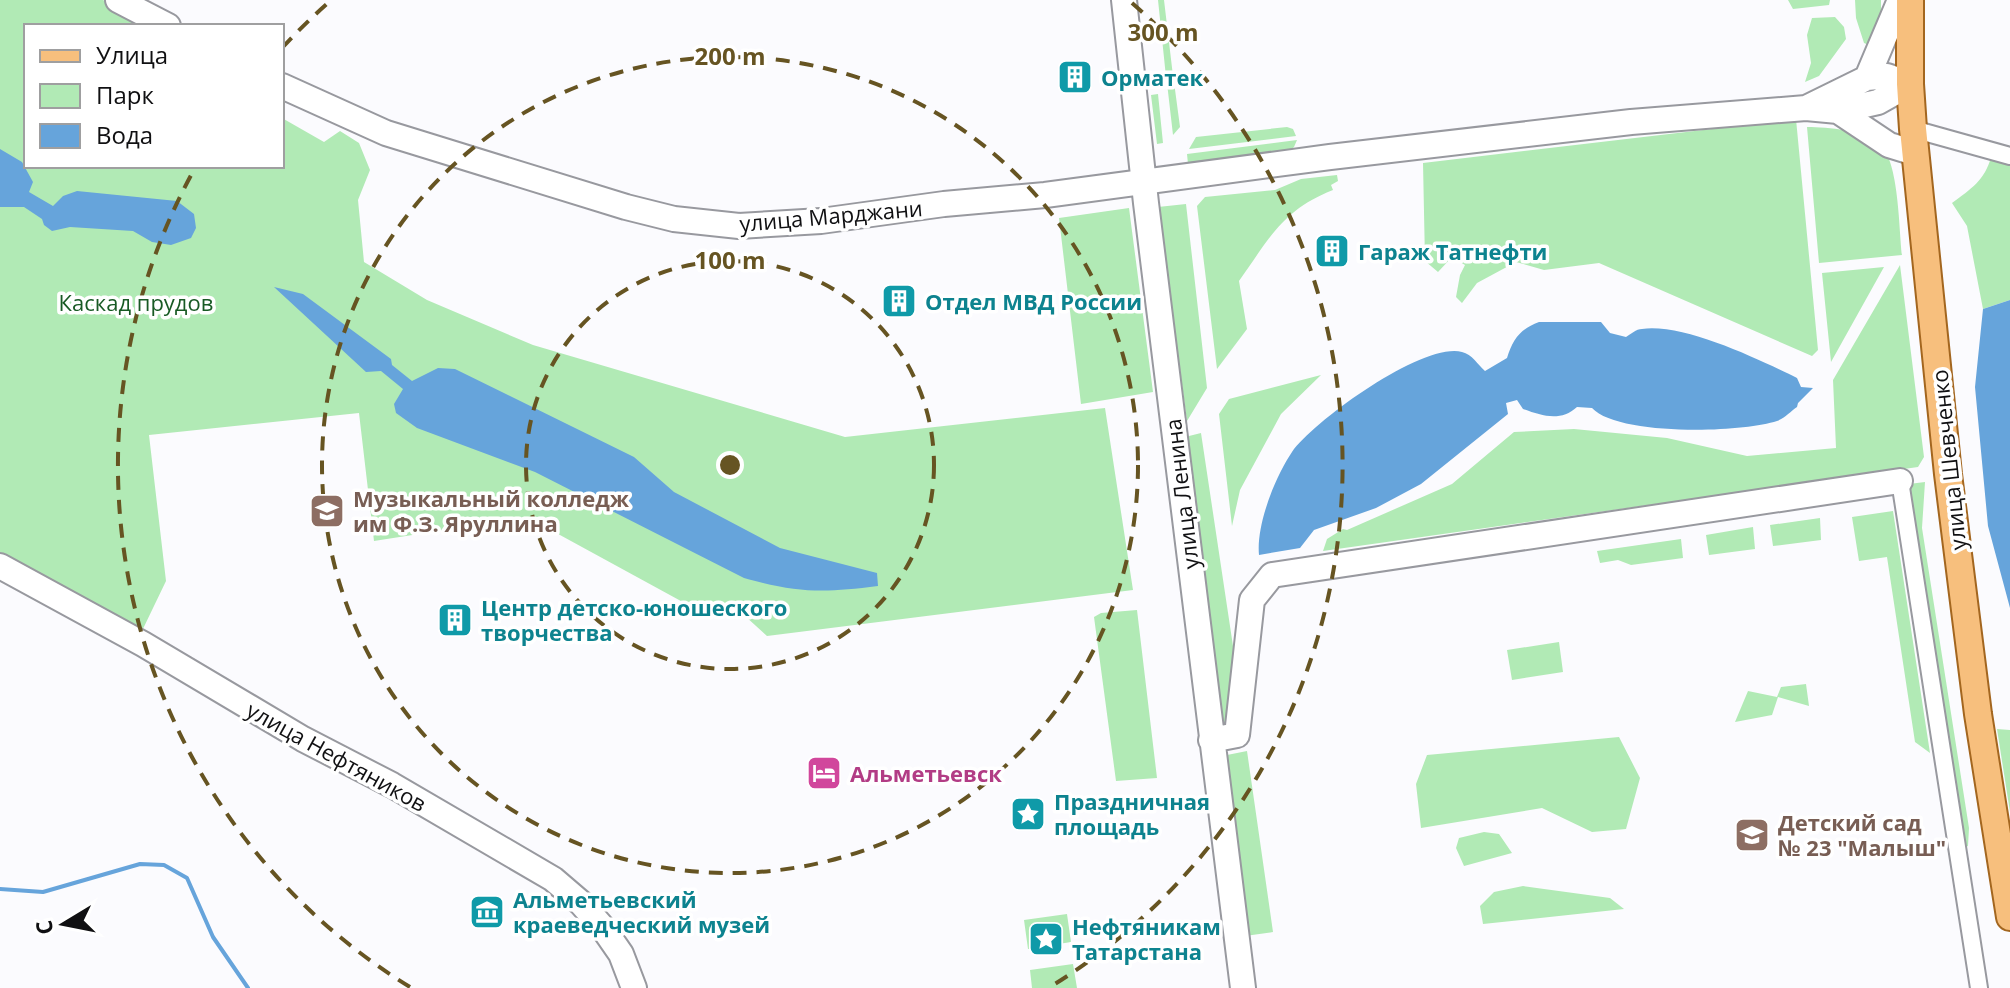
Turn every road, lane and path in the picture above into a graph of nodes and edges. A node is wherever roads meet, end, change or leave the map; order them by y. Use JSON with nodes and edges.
{"nodes":[{"id":1,"x":118,"y":0,"type":"edge"},
{"id":2,"x":1124,"y":0,"type":"edge"},
{"id":3,"x":1900,"y":0,"type":"edge"},
{"id":4,"x":1910,"y":0,"type":"edge"},
{"id":5,"x":164,"y":24,"type":"edge"},
{"id":6,"x":1867,"y":78,"type":"junction"},
{"id":7,"x":1910,"y":84,"type":"junction"},
{"id":8,"x":284,"y":87,"type":"edge"},
{"id":9,"x":1806,"y":108,"type":"junction"},
{"id":10,"x":1838,"y":111,"type":"junction"},
{"id":11,"x":1914,"y":141,"type":"junction"},
{"id":12,"x":2010,"y":156,"type":"edge"},
{"id":13,"x":1144,"y":181,"type":"junction"},
{"id":14,"x":1900,"y":481,"type":"joint"},
{"id":15,"x":0,"y":566,"type":"edge"},
{"id":16,"x":1211,"y":740,"type":"junction"},
{"id":17,"x":2010,"y":917,"type":"edge"},
{"id":18,"x":634,"y":988,"type":"edge"},
{"id":19,"x":1243,"y":988,"type":"edge"},
{"id":20,"x":1979,"y":988,"type":"edge"}],
"edges":[{"from":1,"to":5,"type":"street"},
{"from":2,"to":13,"type":"street","name":"улица Ленина"},
{"from":3,"to":6,"type":"street"},
{"from":4,"to":7,"type":"main road","name":"улица Шевченко"},
{"from":6,"to":7,"type":"street"},
{"from":6,"to":9,"type":"street"},
{"from":7,"to":10,"type":"street"},
{"from":7,"to":11,"type":"main road","name":"улица Шевченко"},
{"from":8,"to":13,"type":"street","name":"улица Марджани"},
{"from":9,"to":10,"type":"street"},
{"from":9,"to":13,"type":"street","name":"улица Марджани"},
{"from":10,"to":11,"type":"street"},
{"from":11,"to":12,"type":"street"},
{"from":11,"to":17,"type":"main road","name":"улица Шевченко"},
{"from":13,"to":16,"type":"street","name":"улица Ленина"},
{"from":14,"to":16,"type":"street"},
{"from":14,"to":20,"type":"street"},
{"from":15,"to":18,"type":"street","name":"улица Нефтяников"},
{"from":16,"to":19,"type":"street","name":"улица Ленина"}]}
